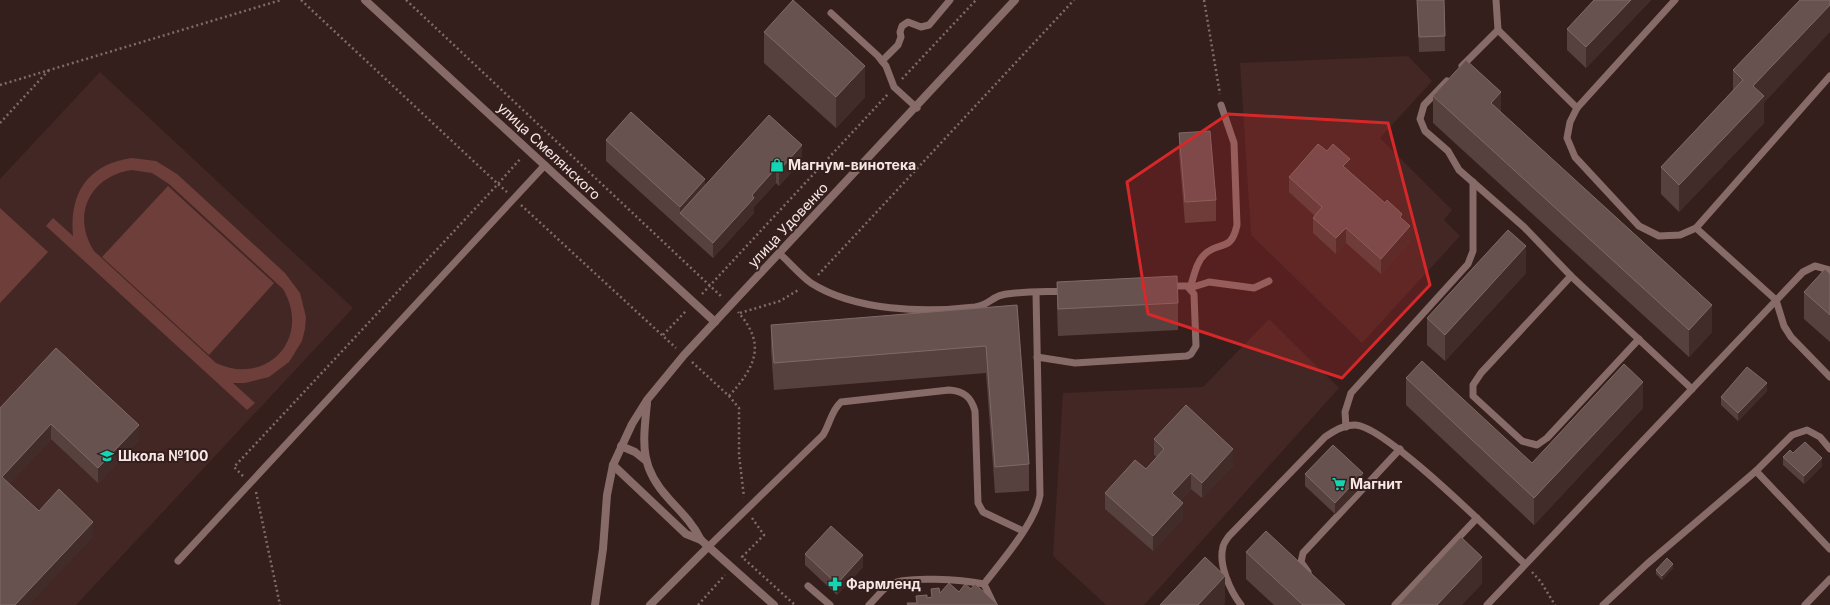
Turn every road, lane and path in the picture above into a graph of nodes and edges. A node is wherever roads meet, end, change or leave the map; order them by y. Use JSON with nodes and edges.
{"nodes":[{"id":1,"x":282,"y":0,"type":"edge"},
{"id":2,"x":301,"y":0,"type":"edge"},
{"id":3,"x":365,"y":0,"type":"edge"},
{"id":4,"x":406,"y":0,"type":"edge"},
{"id":5,"x":950,"y":0,"type":"edge"},
{"id":6,"x":976,"y":0,"type":"edge"},
{"id":7,"x":1015,"y":0,"type":"edge"},
{"id":8,"x":1074,"y":0,"type":"edge"},
{"id":9,"x":1204,"y":0,"type":"edge"},
{"id":10,"x":1496,"y":0,"type":"edge"},
{"id":11,"x":1675,"y":0,"type":"edge"},
{"id":12,"x":831,"y":13,"type":"dead end"},
{"id":13,"x":1498,"y":30,"type":"junction"},
{"id":14,"x":882,"y":61,"type":"junction"},
{"id":15,"x":49,"y":70,"type":"junction"},
{"id":16,"x":1830,"y":76,"type":"edge"},
{"id":17,"x":0,"y":85,"type":"edge"},
{"id":18,"x":894,"y":87,"type":"junction"},
{"id":19,"x":1221,"y":105,"type":"joint"},
{"id":20,"x":917,"y":108,"type":"junction"},
{"id":21,"x":1577,"y":108,"type":"junction"},
{"id":22,"x":0,"y":123,"type":"edge"},
{"id":23,"x":529,"y":150,"type":"junction"},
{"id":24,"x":545,"y":165,"type":"junction"},
{"id":25,"x":1473,"y":182,"type":"junction"},
{"id":26,"x":498,"y":184,"type":"junction"},
{"id":27,"x":514,"y":199,"type":"junction"},
{"id":28,"x":1696,"y":228,"type":"junction"},
{"id":29,"x":780,"y":254,"type":"junction"},
{"id":30,"x":1830,"y":270,"type":"edge"},
{"id":31,"x":1571,"y":276,"type":"junction"},
{"id":32,"x":1268,"y":281,"type":"dead end"},
{"id":33,"x":811,"y":282,"type":"junction"},
{"id":34,"x":710,"y":286,"type":"junction"},
{"id":35,"x":1159,"y":287,"type":"edge"},
{"id":36,"x":1190,"y":288,"type":"junction"},
{"id":37,"x":1075,"y":291,"type":"edge"},
{"id":38,"x":1036,"y":293,"type":"junction"},
{"id":39,"x":1776,"y":300,"type":"junction"},
{"id":40,"x":694,"y":302,"type":"junction"},
{"id":41,"x":731,"y":305,"type":"junction"},
{"id":42,"x":739,"y":313,"type":"junction"},
{"id":43,"x":715,"y":322,"type":"junction"},
{"id":44,"x":663,"y":335,"type":"junction"},
{"id":45,"x":1639,"y":339,"type":"junction"},
{"id":46,"x":684,"y":355,"type":"junction"},
{"id":47,"x":1038,"y":357,"type":"junction"},
{"id":48,"x":1830,"y":377,"type":"edge"},
{"id":49,"x":1692,"y":389,"type":"junction"},
{"id":50,"x":729,"y":396,"type":"junction"},
{"id":51,"x":647,"y":400,"type":"junction"},
{"id":52,"x":1346,"y":427,"type":"junction"},
{"id":53,"x":622,"y":446,"type":"junction"},
{"id":54,"x":1400,"y":449,"type":"junction"},
{"id":55,"x":1830,"y":449,"type":"edge"},
{"id":56,"x":645,"y":460,"type":"junction"},
{"id":57,"x":613,"y":465,"type":"junction"},
{"id":58,"x":1756,"y":471,"type":"junction"},
{"id":59,"x":250,"y":483,"type":"junction"},
{"id":60,"x":746,"y":509,"type":"junction"},
{"id":61,"x":1477,"y":518,"type":"junction"},
{"id":62,"x":1023,"y":531,"type":"junction"},
{"id":63,"x":701,"y":540,"type":"junction"},
{"id":64,"x":708,"y":547,"type":"junction"},
{"id":65,"x":1830,"y":548,"type":"edge"},
{"id":66,"x":742,"y":557,"type":"junction"},
{"id":67,"x":178,"y":561,"type":"dead end"},
{"id":68,"x":1525,"y":564,"type":"junction"},
{"id":69,"x":732,"y":568,"type":"junction"},
{"id":70,"x":1830,"y":579,"type":"edge"},
{"id":71,"x":1316,"y":580,"type":"edge"},
{"id":72,"x":984,"y":584,"type":"junction"},
{"id":73,"x":808,"y":586,"type":"dead end"},
{"id":74,"x":280,"y":605,"type":"edge"},
{"id":75,"x":595,"y":605,"type":"edge"},
{"id":76,"x":650,"y":605,"type":"edge"},
{"id":77,"x":698,"y":605,"type":"edge"},
{"id":78,"x":774,"y":605,"type":"edge"},
{"id":79,"x":796,"y":605,"type":"edge"},
{"id":80,"x":830,"y":605,"type":"edge"},
{"id":81,"x":869,"y":605,"type":"edge"},
{"id":82,"x":994,"y":605,"type":"edge"},
{"id":83,"x":1241,"y":605,"type":"edge"},
{"id":84,"x":1395,"y":605,"type":"edge"},
{"id":85,"x":1486,"y":605,"type":"edge"},
{"id":86,"x":1554,"y":605,"type":"edge"},
{"id":87,"x":1603,"y":605,"type":"edge"},
{"id":88,"x":1805,"y":605,"type":"edge"}],
"edges":[{"from":1,"to":15,"type":"path"},
{"from":2,"to":26,"type":"path"},
{"from":3,"to":23,"type":"street","name":"улица Смелянского"},
{"from":4,"to":34,"type":"path"},
{"from":5,"to":14,"type":"lane"},
{"from":6,"to":18,"type":"path"},
{"from":7,"to":20,"type":"street","name":"улица Удовенко"},
{"from":8,"to":33,"type":"path"},
{"from":9,"to":19,"type":"path"},
{"from":10,"to":13,"type":"lane"},
{"from":11,"to":21,"type":"lane"},
{"from":12,"to":14,"type":"lane"},
{"from":13,"to":21,"type":"lane"},
{"from":13,"to":25,"type":"lane"},
{"from":14,"to":18,"type":"lane"},
{"from":15,"to":17,"type":"path"},
{"from":15,"to":22,"type":"path"},
{"from":16,"to":28,"type":"lane"},
{"from":18,"to":20,"type":"lane"},
{"from":18,"to":34,"type":"path"},
{"from":19,"to":36,"type":"lane"},
{"from":20,"to":29,"type":"street","name":"улица Удовенко"},
{"from":21,"to":28,"type":"lane"},
{"from":23,"to":24,"type":"street","name":"улица Смелянского"},
{"from":23,"to":26,"type":"path"},
{"from":24,"to":27,"type":"lane"},
{"from":24,"to":40,"type":"street","name":"улица Смелянского"},
{"from":25,"to":31,"type":"lane"},
{"from":25,"to":52,"type":"lane"},
{"from":26,"to":27,"type":"path"},
{"from":26,"to":59,"type":"path"},
{"from":27,"to":44,"type":"path"},
{"from":27,"to":59,"type":"lane"},
{"from":28,"to":39,"type":"lane"},
{"from":29,"to":33,"type":"lane"},
{"from":29,"to":41,"type":"street","name":"улица Удовенко"},
{"from":30,"to":39,"type":"lane"},
{"from":31,"to":45,"type":"lane"},
{"from":31,"to":45,"type":"lane"},
{"from":32,"to":36,"type":"lane"},
{"from":33,"to":38,"type":"lane"},
{"from":33,"to":42,"type":"path"},
{"from":34,"to":40,"type":"path"},
{"from":34,"to":41,"type":"path"},
{"from":35,"to":36,"type":"lane"},
{"from":36,"to":47,"type":"lane"},
{"from":37,"to":38,"type":"lane"},
{"from":38,"to":47,"type":"lane"},
{"from":39,"to":48,"type":"lane"},
{"from":39,"to":49,"type":"lane"},
{"from":40,"to":43,"type":"street","name":"улица Смелянского"},
{"from":40,"to":44,"type":"path"},
{"from":41,"to":42,"type":"path"},
{"from":41,"to":43,"type":"street","name":"улица Удовенко"},
{"from":42,"to":50,"type":"path"},
{"from":43,"to":46,"type":"street","name":"улица Удовенко"},
{"from":44,"to":46,"type":"path"},
{"from":45,"to":49,"type":"lane"},
{"from":46,"to":50,"type":"path"},
{"from":46,"to":51,"type":"street","name":"улица Удовенко"},
{"from":47,"to":62,"type":"lane"},
{"from":49,"to":68,"type":"lane"},
{"from":50,"to":60,"type":"path"},
{"from":51,"to":53,"type":"street","name":"улица Удовенко"},
{"from":51,"to":56,"type":"street"},
{"from":52,"to":54,"type":"lane"},
{"from":52,"to":83,"type":"lane"},
{"from":53,"to":56,"type":"street"},
{"from":53,"to":57,"type":"street","name":"улица Удовенко"},
{"from":54,"to":61,"type":"lane"},
{"from":54,"to":71,"type":"lane"},
{"from":55,"to":58,"type":"lane"},
{"from":56,"to":63,"type":"street"},
{"from":57,"to":63,"type":"street"},
{"from":57,"to":75,"type":"street","name":"улица Удовенко"},
{"from":58,"to":65,"type":"lane"},
{"from":58,"to":87,"type":"lane"},
{"from":59,"to":67,"type":"lane"},
{"from":59,"to":74,"type":"path"},
{"from":60,"to":62,"type":"lane"},
{"from":60,"to":64,"type":"lane"},
{"from":60,"to":66,"type":"path"},
{"from":61,"to":68,"type":"lane"},
{"from":61,"to":84,"type":"lane"},
{"from":62,"to":72,"type":"lane"},
{"from":63,"to":64,"type":"street"},
{"from":64,"to":69,"type":"street"},
{"from":64,"to":76,"type":"street"},
{"from":66,"to":69,"type":"path"},
{"from":66,"to":79,"type":"path"},
{"from":68,"to":85,"type":"lane"},
{"from":68,"to":86,"type":"path"},
{"from":69,"to":77,"type":"path"},
{"from":69,"to":78,"type":"street"},
{"from":70,"to":88,"type":"lane"},
{"from":72,"to":81,"type":"lane"},
{"from":72,"to":82,"type":"lane"},
{"from":73,"to":80,"type":"lane"}]}
